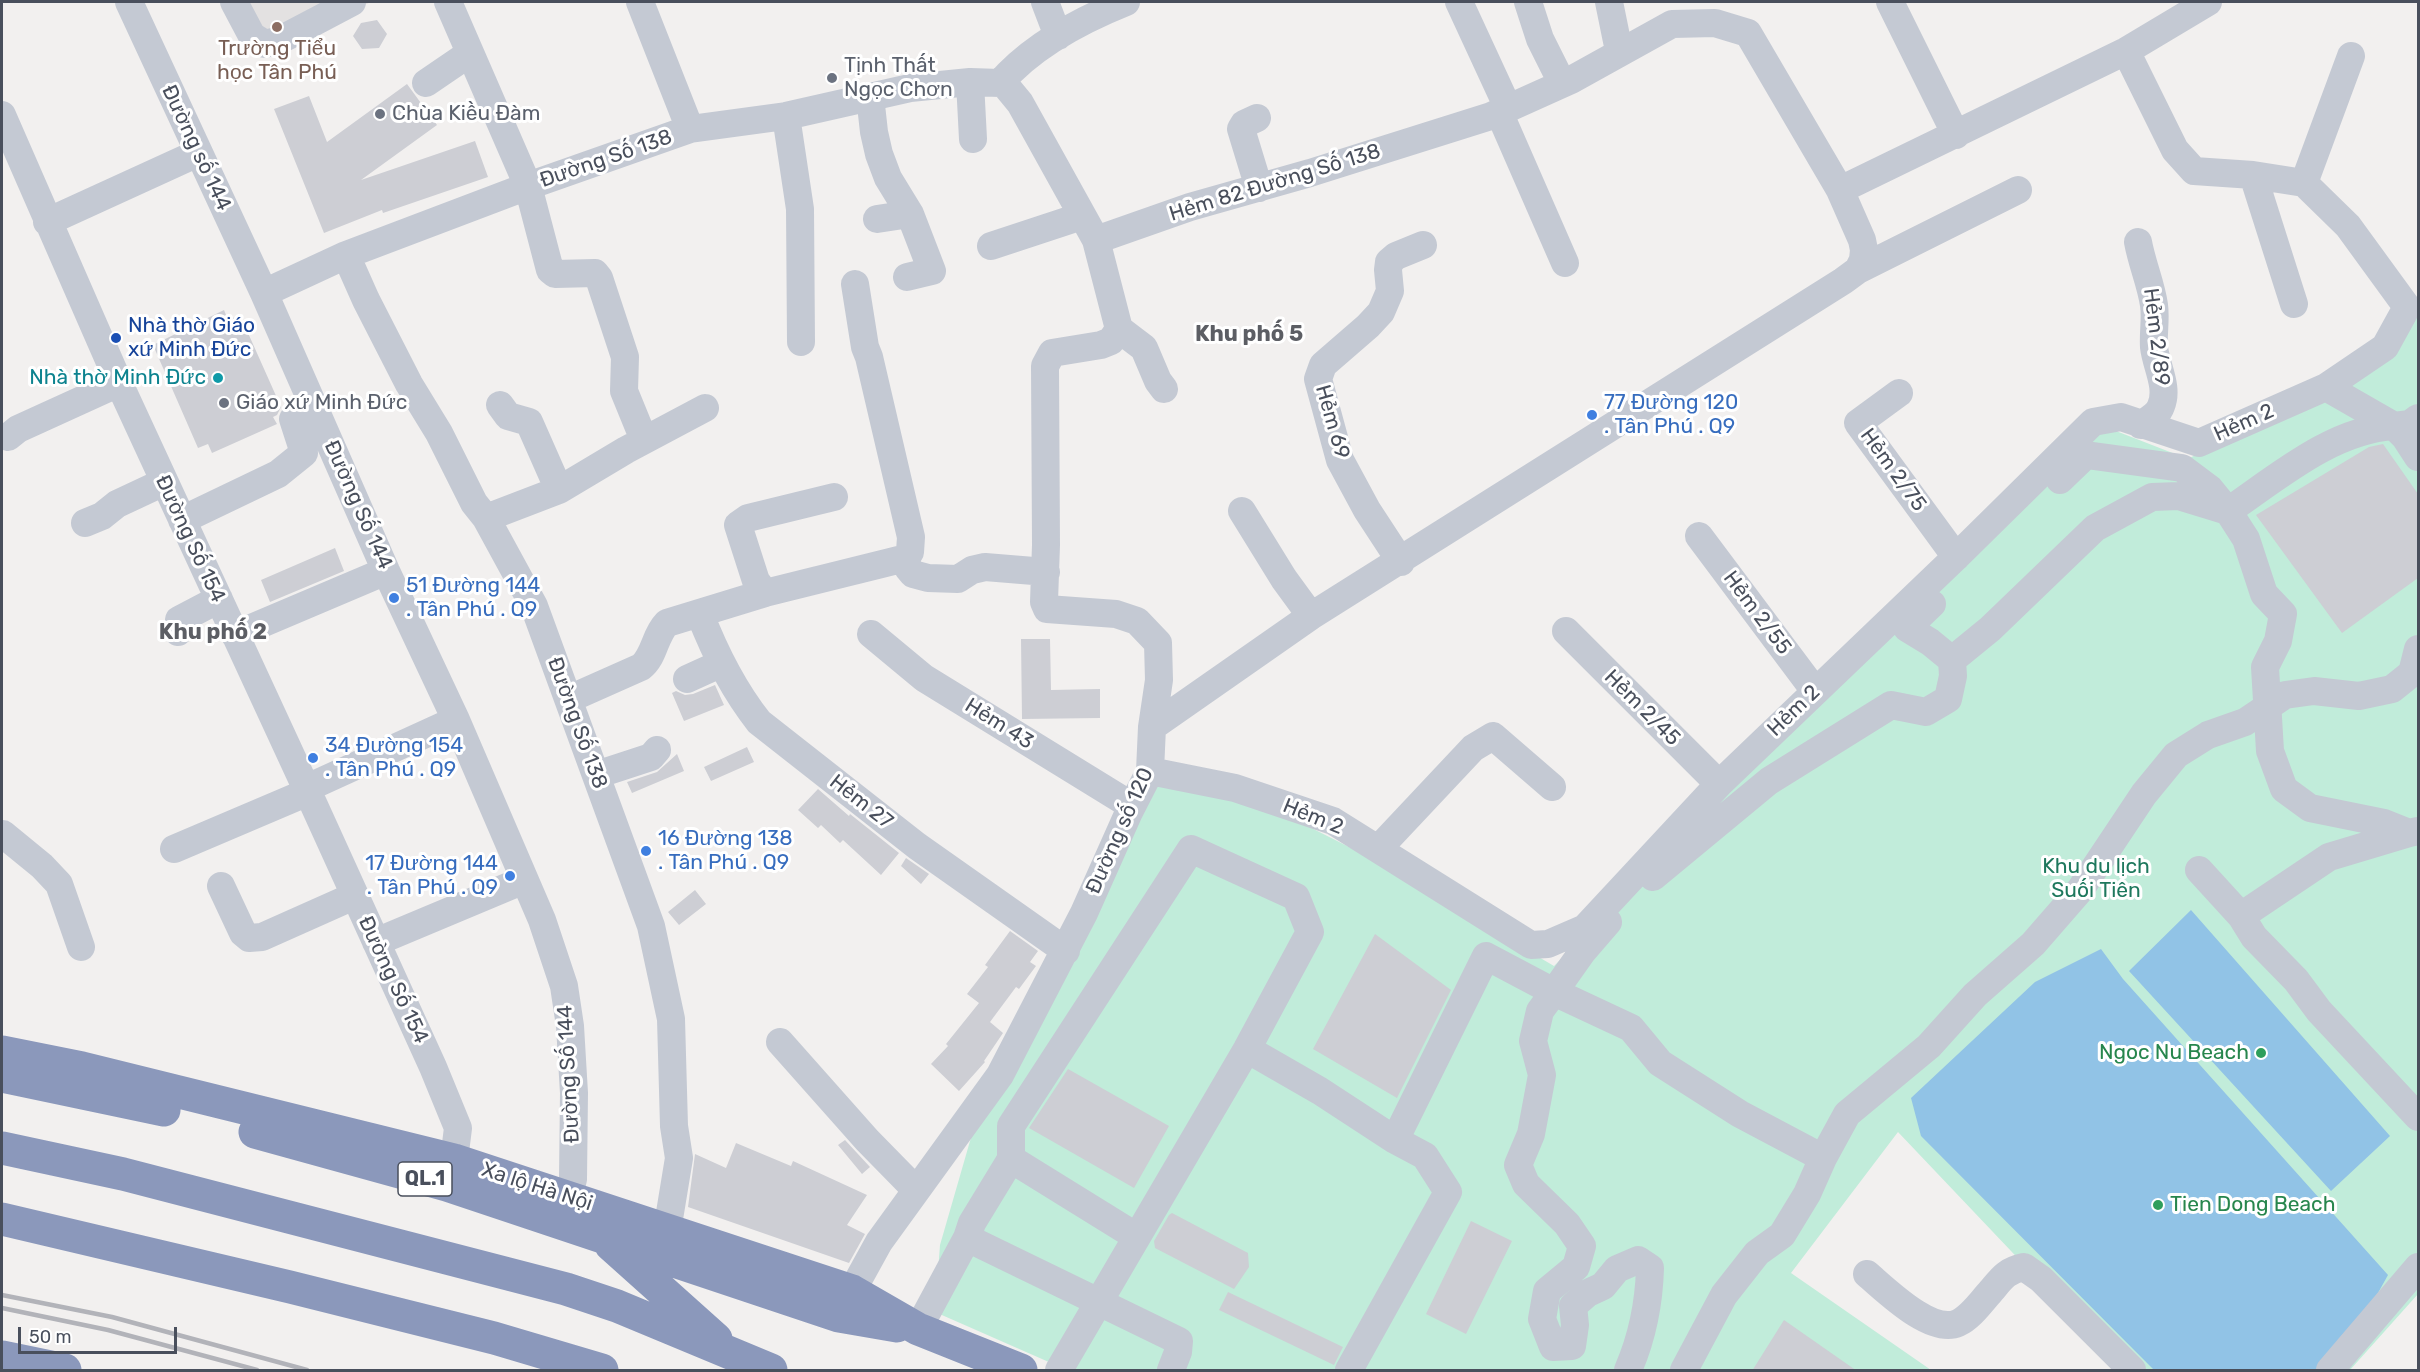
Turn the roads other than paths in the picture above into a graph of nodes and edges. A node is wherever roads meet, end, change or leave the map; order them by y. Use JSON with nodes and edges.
{"nodes":[{"id":1,"x":129,"y":2,"type":"edge"},
{"id":2,"x":234,"y":2,"type":"edge"},
{"id":3,"x":352,"y":2,"type":"edge"},
{"id":4,"x":448,"y":2,"type":"edge"},
{"id":5,"x":640,"y":2,"type":"edge"},
{"id":6,"x":1045,"y":2,"type":"edge"},
{"id":7,"x":1126,"y":2,"type":"edge"},
{"id":8,"x":1459,"y":2,"type":"edge"},
{"id":9,"x":1528,"y":2,"type":"edge"},
{"id":10,"x":1609,"y":2,"type":"edge"},
{"id":11,"x":1890,"y":2,"type":"edge"},
{"id":12,"x":2202,"y":3,"type":"edge"},
{"id":13,"x":1058,"y":36,"type":"junction"},
{"id":14,"x":1619,"y":51,"type":"junction"},
{"id":15,"x":2126,"y":51,"type":"junction"},
{"id":16,"x":470,"y":52,"type":"junction"},
{"id":17,"x":2351,"y":56,"type":"dead end"},
{"id":18,"x":970,"y":82,"type":"junction"},
{"id":19,"x":1000,"y":83,"type":"junction"},
{"id":20,"x":1562,"y":83,"type":"junction"},
{"id":21,"x":426,"y":84,"type":"dead end"},
{"id":22,"x":870,"y":96,"type":"junction"},
{"id":23,"x":1503,"y":110,"type":"junction"},
{"id":24,"x":2,"y":115,"type":"edge"},
{"id":25,"x":786,"y":116,"type":"junction"},
{"id":26,"x":1257,"y":118,"type":"dead end"},
{"id":27,"x":690,"y":129,"type":"junction"},
{"id":28,"x":1956,"y":135,"type":"junction"},
{"id":29,"x":973,"y":139,"type":"dead end"},
{"id":30,"x":198,"y":153,"type":"junction"},
{"id":31,"x":2253,"y":175,"type":"junction"},
{"id":32,"x":2304,"y":183,"type":"junction"},
{"id":33,"x":528,"y":186,"type":"junction"},
{"id":34,"x":1258,"y":188,"type":"junction"},
{"id":35,"x":1840,"y":190,"type":"junction"},
{"id":36,"x":2018,"y":190,"type":"dead end"},
{"id":37,"x":910,"y":214,"type":"junction"},
{"id":38,"x":1082,"y":216,"type":"junction"},
{"id":39,"x":877,"y":219,"type":"dead end"},
{"id":40,"x":47,"y":222,"type":"junction"},
{"id":41,"x":1096,"y":240,"type":"junction"},
{"id":42,"x":2138,"y":242,"type":"dead end"},
{"id":43,"x":1423,"y":245,"type":"dead end"},
{"id":44,"x":991,"y":246,"type":"dead end"},
{"id":45,"x":346,"y":255,"type":"junction"},
{"id":46,"x":1565,"y":263,"type":"dead end"},
{"id":47,"x":1858,"y":270,"type":"junction"},
{"id":48,"x":930,"y":271,"type":"dead end"},
{"id":49,"x":855,"y":284,"type":"dead end"},
{"id":50,"x":264,"y":293,"type":"junction"},
{"id":51,"x":2294,"y":304,"type":"dead end"},
{"id":52,"x":1119,"y":329,"type":"junction"},
{"id":53,"x":801,"y":342,"type":"dead end"},
{"id":54,"x":119,"y":383,"type":"junction"},
{"id":55,"x":2326,"y":387,"type":"junction"},
{"id":56,"x":1164,"y":389,"type":"dead end"},
{"id":57,"x":1899,"y":393,"type":"dead end"},
{"id":58,"x":500,"y":405,"type":"dead end"},
{"id":59,"x":705,"y":408,"type":"dead end"},
{"id":60,"x":293,"y":419,"type":"dead end"},
{"id":61,"x":2406,"y":422,"type":"edge"},
{"id":62,"x":2142,"y":424,"type":"junction"},
{"id":63,"x":8,"y":437,"type":"dead end"},
{"id":64,"x":644,"y":441,"type":"junction"},
{"id":65,"x":2418,"y":458,"type":"edge"},
{"id":66,"x":164,"y":483,"type":"junction"},
{"id":67,"x":559,"y":490,"type":"junction"},
{"id":68,"x":834,"y":497,"type":"dead end"},
{"id":69,"x":1242,"y":511,"type":"dead end"},
{"id":70,"x":2228,"y":511,"type":"junction"},
{"id":71,"x":486,"y":518,"type":"junction"},
{"id":72,"x":182,"y":520,"type":"junction"},
{"id":73,"x":85,"y":523,"type":"dead end"},
{"id":74,"x":1699,"y":536,"type":"dead end"},
{"id":75,"x":1956,"y":557,"type":"junction"},
{"id":76,"x":906,"y":558,"type":"junction"},
{"id":77,"x":1401,"y":562,"type":"junction"},
{"id":78,"x":386,"y":571,"type":"junction"},
{"id":79,"x":1046,"y":572,"type":"junction"},
{"id":80,"x":765,"y":593,"type":"junction"},
{"id":81,"x":219,"y":599,"type":"junction"},
{"id":82,"x":699,"y":614,"type":"junction"},
{"id":83,"x":1311,"y":616,"type":"junction"},
{"id":84,"x":178,"y":632,"type":"dead end"},
{"id":85,"x":1566,"y":632,"type":"dead end"},
{"id":86,"x":871,"y":634,"type":"dead end"},
{"id":87,"x":235,"y":635,"type":"junction"},
{"id":88,"x":2418,"y":649,"type":"edge"},
{"id":89,"x":1952,"y":660,"type":"junction"},
{"id":90,"x":720,"y":664,"type":"junction"},
{"id":91,"x":687,"y":679,"type":"dead end"},
{"id":92,"x":1815,"y":691,"type":"junction"},
{"id":93,"x":568,"y":699,"type":"junction"},
{"id":94,"x":2266,"y":708,"type":"junction"},
{"id":95,"x":456,"y":720,"type":"junction"},
{"id":96,"x":1152,"y":728,"type":"junction"},
{"id":97,"x":657,"y":750,"type":"dead end"},
{"id":98,"x":1150,"y":771,"type":"junction"},
{"id":99,"x":596,"y":775,"type":"junction"},
{"id":100,"x":1719,"y":784,"type":"junction"},
{"id":101,"x":1552,"y":787,"type":"dead end"},
{"id":102,"x":308,"y":790,"type":"junction"},
{"id":103,"x":1132,"y":807,"type":"junction"},
{"id":104,"x":2,"y":831,"type":"edge"},
{"id":105,"x":2414,"y":832,"type":"edge"},
{"id":106,"x":1379,"y":848,"type":"junction"},
{"id":107,"x":174,"y":849,"type":"dead end"},
{"id":108,"x":2199,"y":870,"type":"dead end"},
{"id":109,"x":524,"y":880,"type":"junction"},
{"id":110,"x":221,"y":886,"type":"dead end"},
{"id":111,"x":354,"y":896,"type":"junction"},
{"id":112,"x":2241,"y":916,"type":"junction"},
{"id":113,"x":376,"y":942,"type":"junction"},
{"id":114,"x":81,"y":947,"type":"dead end"},
{"id":115,"x":1066,"y":951,"type":"junction"},
{"id":116,"x":1554,"y":992,"type":"junction"},
{"id":117,"x":780,"y":1042,"type":"dead end"},
{"id":118,"x":1247,"y":1049,"type":"junction"},
{"id":119,"x":2,"y":1052,"type":"edge"},
{"id":120,"x":2,"y":1076,"type":"edge"},
{"id":121,"x":2418,"y":1117,"type":"edge"},
{"id":122,"x":1395,"y":1140,"type":"junction"},
{"id":123,"x":2,"y":1148,"type":"edge"},
{"id":124,"x":1823,"y":1158,"type":"junction"},
{"id":125,"x":1011,"y":1159,"type":"junction"},
{"id":126,"x":451,"y":1172,"type":"junction"},
{"id":127,"x":916,"y":1190,"type":"junction"},
{"id":128,"x":569,"y":1197,"type":"junction"},
{"id":129,"x":2,"y":1219,"type":"edge"},
{"id":130,"x":602,"y":1236,"type":"junction"},
{"id":131,"x":1137,"y":1237,"type":"junction"},
{"id":132,"x":967,"y":1238,"type":"junction"},
{"id":133,"x":665,"y":1244,"type":"junction"},
{"id":134,"x":2418,"y":1267,"type":"edge"},
{"id":135,"x":1867,"y":1274,"type":"dead end"},
{"id":136,"x":1098,"y":1302,"type":"junction"},
{"id":137,"x":845,"y":1303,"type":"junction"},
{"id":138,"x":918,"y":1329,"type":"junction"},
{"id":139,"x":735,"y":1356,"type":"junction"},
{"id":140,"x":2,"y":1357,"type":"edge"},
{"id":141,"x":65,"y":1371,"type":"edge"},
{"id":142,"x":602,"y":1371,"type":"edge"},
{"id":143,"x":771,"y":1371,"type":"edge"},
{"id":144,"x":1021,"y":1371,"type":"edge"},
{"id":145,"x":1059,"y":1371,"type":"edge"},
{"id":146,"x":1171,"y":1371,"type":"edge"},
{"id":147,"x":1349,"y":1371,"type":"edge"},
{"id":148,"x":1628,"y":1371,"type":"edge"},
{"id":149,"x":1684,"y":1371,"type":"edge"},
{"id":150,"x":2132,"y":1371,"type":"edge"},
{"id":151,"x":2330,"y":1371,"type":"edge"}],
"edges":[{"from":1,"to":30,"type":"street","name":"Đường số 144"},
{"from":2,"to":3,"type":"street"},
{"from":4,"to":16,"type":"street","name":"Đường Số 138"},
{"from":5,"to":27,"type":"street","name":"Đường Số 138"},
{"from":6,"to":13,"type":"street"},
{"from":7,"to":13,"type":"street"},
{"from":8,"to":23,"type":"street"},
{"from":9,"to":20,"type":"street"},
{"from":10,"to":14,"type":"street"},
{"from":11,"to":28,"type":"street"},
{"from":12,"to":15,"type":"street"},
{"from":13,"to":19,"type":"street"},
{"from":14,"to":20,"type":"street","name":"Hẻm 82 Đường Số 138"},
{"from":14,"to":35,"type":"street","name":"Hẻm 82 Đường Số 138"},
{"from":15,"to":28,"type":"street"},
{"from":15,"to":31,"type":"street"},
{"from":16,"to":21,"type":"street"},
{"from":16,"to":33,"type":"street","name":"Đường Số 138"},
{"from":17,"to":32,"type":"street"},
{"from":18,"to":19,"type":"street"},
{"from":18,"to":22,"type":"street"},
{"from":18,"to":29,"type":"street"},
{"from":19,"to":38,"type":"street"},
{"from":20,"to":23,"type":"street","name":"Hẻm 82 Đường Số 138"},
{"from":22,"to":25,"type":"street"},
{"from":22,"to":37,"type":"street"},
{"from":23,"to":34,"type":"street","name":"Hẻm 82 Đường Số 138"},
{"from":23,"to":46,"type":"street"},
{"from":24,"to":40,"type":"street","name":"Đường Số 154"},
{"from":25,"to":27,"type":"street"},
{"from":25,"to":53,"type":"street"},
{"from":26,"to":34,"type":"street"},
{"from":27,"to":33,"type":"street","name":"Đường Số 138"},
{"from":28,"to":35,"type":"street"},
{"from":30,"to":40,"type":"street"},
{"from":30,"to":50,"type":"street","name":"Đường số 144"},
{"from":31,"to":32,"type":"street"},
{"from":31,"to":51,"type":"street"},
{"from":32,"to":55,"type":"street","name":"Hẻm 2"},
{"from":33,"to":45,"type":"street","name":"Đường Số 138"},
{"from":33,"to":64,"type":"street"},
{"from":34,"to":41,"type":"street","name":"Hẻm 82 Đường Số 138"},
{"from":35,"to":47,"type":"street","name":"Hẻm 82 Đường Số 138"},
{"from":36,"to":47,"type":"street"},
{"from":37,"to":39,"type":"street"},
{"from":37,"to":48,"type":"street"},
{"from":38,"to":41,"type":"street"},
{"from":38,"to":44,"type":"street"},
{"from":40,"to":54,"type":"street","name":"Đường Số 154"},
{"from":41,"to":52,"type":"street"},
{"from":42,"to":62,"type":"street","name":"Hẻm 2/89"},
{"from":43,"to":77,"type":"street","name":"Hẻm 69"},
{"from":45,"to":50,"type":"street","name":"Đường Số 138"},
{"from":45,"to":71,"type":"street","name":"Đường Số 138"},
{"from":47,"to":77,"type":"street"},
{"from":49,"to":76,"type":"street"},
{"from":50,"to":78,"type":"street","name":"Đường Số 144"},
{"from":52,"to":56,"type":"street"},
{"from":52,"to":79,"type":"street","name":"Đường số 120"},
{"from":54,"to":63,"type":"street"},
{"from":54,"to":66,"type":"street","name":"Đường Số 154"},
{"from":55,"to":61,"type":"street"},
{"from":55,"to":62,"type":"street","name":"Hẻm 2"},
{"from":57,"to":75,"type":"street","name":"Hẻm 2/75"},
{"from":58,"to":67,"type":"street"},
{"from":59,"to":64,"type":"street"},
{"from":60,"to":72,"type":"street"},
{"from":61,"to":65,"type":"street"},
{"from":61,"to":70,"type":"street"},
{"from":62,"to":75,"type":"street","name":"Hẻm 2"},
{"from":64,"to":67,"type":"street"},
{"from":66,"to":72,"type":"street","name":"Đường Số 154"},
{"from":66,"to":73,"type":"street"},
{"from":67,"to":71,"type":"street"},
{"from":68,"to":80,"type":"street"},
{"from":69,"to":83,"type":"street"},
{"from":70,"to":89,"type":"street"},
{"from":70,"to":89,"type":"street"},
{"from":70,"to":94,"type":"street"},
{"from":71,"to":93,"type":"street","name":"Đường Số 138"},
{"from":72,"to":81,"type":"street","name":"Đường Số 154"},
{"from":74,"to":92,"type":"street","name":"Hẻm 2/55"},
{"from":75,"to":92,"type":"street","name":"Hẻm 2"},
{"from":76,"to":79,"type":"street"},
{"from":76,"to":80,"type":"street"},
{"from":77,"to":83,"type":"street"},
{"from":78,"to":87,"type":"street"},
{"from":78,"to":95,"type":"street","name":"Đường Số 144"},
{"from":79,"to":96,"type":"street","name":"Đường số 120"},
{"from":80,"to":82,"type":"street"},
{"from":81,"to":84,"type":"street"},
{"from":81,"to":87,"type":"street","name":"Đường Số 154"},
{"from":82,"to":90,"type":"street","name":"Hẻm 27"},
{"from":82,"to":93,"type":"street"},
{"from":83,"to":96,"type":"street"},
{"from":85,"to":100,"type":"street","name":"Hẻm 2/45"},
{"from":86,"to":103,"type":"street","name":"Hẻm 43"},
{"from":87,"to":102,"type":"street","name":"Đường Số 154"},
{"from":88,"to":94,"type":"street"},
{"from":89,"to":116,"type":"street"},
{"from":90,"to":91,"type":"street"},
{"from":90,"to":115,"type":"street","name":"Hẻm 27"},
{"from":92,"to":100,"type":"street","name":"Hẻm 2"},
{"from":93,"to":99,"type":"street","name":"Đường Số 138"},
{"from":94,"to":105,"type":"street"},
{"from":94,"to":124,"type":"street"},
{"from":95,"to":102,"type":"street"},
{"from":95,"to":109,"type":"street","name":"Đường Số 144"},
{"from":96,"to":98,"type":"street","name":"Đường số 120"},
{"from":97,"to":99,"type":"street"},
{"from":98,"to":103,"type":"street","name":"Đường số 120"},
{"from":98,"to":106,"type":"street","name":"Hẻm 2"},
{"from":99,"to":133,"type":"street","name":"Đường Số 138"},
{"from":100,"to":106,"type":"street","name":"Hẻm 2"},
{"from":101,"to":106,"type":"street"},
{"from":102,"to":107,"type":"street"},
{"from":102,"to":111,"type":"street","name":"Đường Số 154"},
{"from":103,"to":115,"type":"street","name":"Đường số 120"},
{"from":104,"to":114,"type":"street"},
{"from":105,"to":112,"type":"street"},
{"from":108,"to":112,"type":"street"},
{"from":109,"to":113,"type":"street"},
{"from":109,"to":128,"type":"street","name":"Đường Số 144"},
{"from":110,"to":111,"type":"street"},
{"from":111,"to":113,"type":"street","name":"Đường Số 154"},
{"from":112,"to":121,"type":"street"},
{"from":113,"to":126,"type":"street","name":"Đường Số 154"},
{"from":115,"to":127,"type":"street","name":"Đường số 120"},
{"from":116,"to":122,"type":"street"},
{"from":116,"to":124,"type":"street"},
{"from":116,"to":148,"type":"street"},
{"from":117,"to":127,"type":"street"},
{"from":118,"to":122,"type":"street"},
{"from":118,"to":125,"type":"street"},
{"from":118,"to":131,"type":"street"},
{"from":119,"to":126,"type":"highway","name":"Xa lộ Hà Nội","number":"QL.1"},
{"from":120,"to":126,"type":"highway","name":"Xa lộ Hà Nội","number":"QL.1"},
{"from":122,"to":147,"type":"street"},
{"from":123,"to":139,"type":"highway"},
{"from":124,"to":149,"type":"street"},
{"from":125,"to":131,"type":"street"},
{"from":125,"to":132,"type":"street"},
{"from":126,"to":128,"type":"highway","name":"Xa lộ Hà Nội","number":"QL.1"},
{"from":126,"to":130,"type":"highway","name":"Xa lộ Hà Nội","number":"QL.1"},
{"from":127,"to":137,"type":"street","name":"Đường số 120"},
{"from":128,"to":133,"type":"highway","name":"Xa lộ Hà Nội","number":"QL.1"},
{"from":129,"to":142,"type":"highway"},
{"from":130,"to":133,"type":"highway","name":"Xa lộ Hà Nội","number":"QL.1"},
{"from":130,"to":139,"type":"highway"},
{"from":131,"to":136,"type":"street"},
{"from":132,"to":136,"type":"street"},
{"from":132,"to":138,"type":"street"},
{"from":133,"to":137,"type":"highway","name":"Xa lộ Hà Nội","number":"QL.1"},
{"from":134,"to":151,"type":"street"},
{"from":135,"to":150,"type":"street"},
{"from":136,"to":145,"type":"street"},
{"from":136,"to":146,"type":"street"},
{"from":137,"to":138,"type":"highway","name":"Xa lộ Hà Nội","number":"QL.1"},
{"from":138,"to":144,"type":"highway","name":"Xa lộ Hà Nội","number":"QL.1"},
{"from":139,"to":143,"type":"highway"},
{"from":140,"to":141,"type":"highway"}]}
